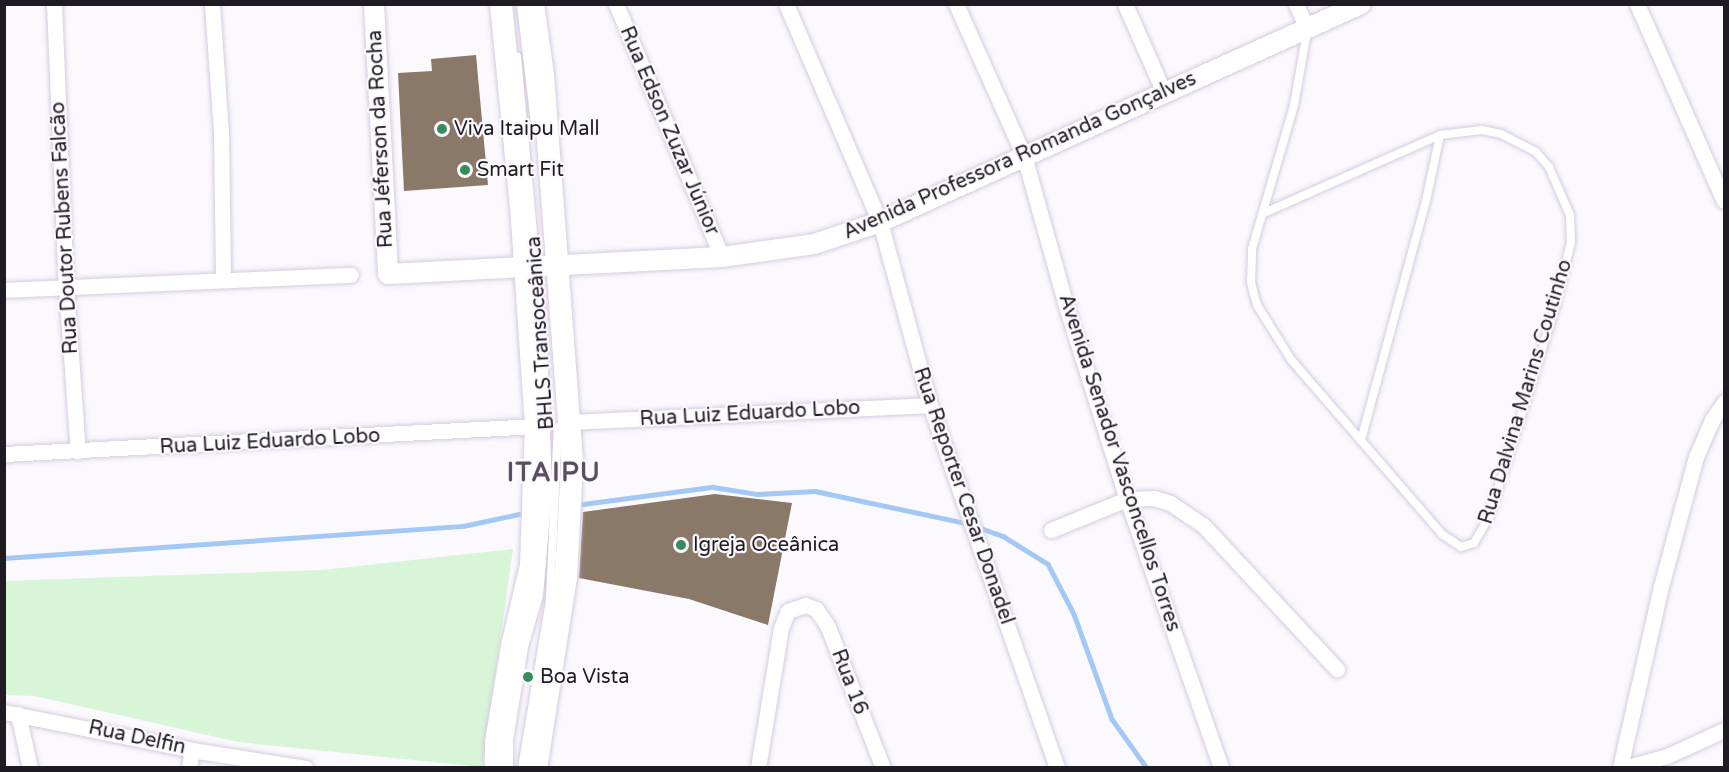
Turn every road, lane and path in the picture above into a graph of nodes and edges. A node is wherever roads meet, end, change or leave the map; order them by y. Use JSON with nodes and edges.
{"nodes":[{"id":1,"x":54,"y":4,"type":"edge"},
{"id":2,"x":212,"y":4,"type":"edge"},
{"id":3,"x":374,"y":4,"type":"edge"},
{"id":4,"x":501,"y":4,"type":"edge"},
{"id":5,"x":508,"y":4,"type":"edge"},
{"id":6,"x":521,"y":4,"type":"edge"},
{"id":7,"x":533,"y":4,"type":"edge"},
{"id":8,"x":616,"y":4,"type":"edge"},
{"id":9,"x":786,"y":4,"type":"edge"},
{"id":10,"x":956,"y":4,"type":"edge"},
{"id":11,"x":1125,"y":4,"type":"edge"},
{"id":12,"x":1296,"y":4,"type":"edge"},
{"id":13,"x":1361,"y":4,"type":"edge"},
{"id":14,"x":1637,"y":4,"type":"edge"},
{"id":15,"x":1307,"y":29,"type":"junction"},
{"id":16,"x":1164,"y":93,"type":"junction"},
{"id":17,"x":1440,"y":135,"type":"junction"},
{"id":18,"x":537,"y":146,"type":"dead end"},
{"id":19,"x":1024,"y":156,"type":"junction"},
{"id":20,"x":1725,"y":201,"type":"edge"},
{"id":21,"x":1264,"y":213,"type":"junction"},
{"id":22,"x":880,"y":222,"type":"junction"},
{"id":23,"x":722,"y":257,"type":"junction"},
{"id":24,"x":543,"y":265,"type":"junction"},
{"id":25,"x":351,"y":274,"type":"dead end"},
{"id":26,"x":388,"y":274,"type":"joint"},
{"id":27,"x":223,"y":279,"type":"junction"},
{"id":28,"x":66,"y":286,"type":"junction"},
{"id":29,"x":4,"y":290,"type":"edge"},
{"id":30,"x":1725,"y":402,"type":"edge"},
{"id":31,"x":930,"y":405,"type":"junction"},
{"id":32,"x":562,"y":416,"type":"junction"},
{"id":33,"x":536,"y":426,"type":"junction"},
{"id":34,"x":1361,"y":440,"type":"junction"},
{"id":35,"x":78,"y":452,"type":"junction"},
{"id":36,"x":4,"y":454,"type":"edge"},
{"id":37,"x":1127,"y":499,"type":"junction"},
{"id":38,"x":1051,"y":530,"type":"dead end"},
{"id":39,"x":1337,"y":669,"type":"dead end"},
{"id":40,"x":11,"y":713,"type":"edge"},
{"id":41,"x":1725,"y":730,"type":"edge"},
{"id":42,"x":192,"y":750,"type":"junction"},
{"id":43,"x":30,"y":768,"type":"edge"},
{"id":44,"x":189,"y":768,"type":"edge"},
{"id":45,"x":306,"y":768,"type":"edge"},
{"id":46,"x":496,"y":768,"type":"edge"},
{"id":47,"x":509,"y":768,"type":"edge"},
{"id":48,"x":522,"y":768,"type":"edge"},
{"id":49,"x":536,"y":768,"type":"edge"},
{"id":50,"x":758,"y":768,"type":"edge"},
{"id":51,"x":883,"y":768,"type":"edge"},
{"id":52,"x":1057,"y":768,"type":"edge"},
{"id":53,"x":1221,"y":768,"type":"edge"},
{"id":54,"x":1622,"y":768,"type":"edge"}],
"edges":[{"from":1,"to":28,"type":"street","name":"Rua Doutor Rubens Falcão"},
{"from":2,"to":27,"type":"street"},
{"from":3,"to":26,"type":"street","name":"Rua Jéferson da Rocha"},
{"from":4,"to":24,"type":"main road"},
{"from":5,"to":24,"type":"lane","name":"BHLS Transoceânica"},
{"from":6,"to":18,"type":"lane"},
{"from":7,"to":24,"type":"main road"},
{"from":8,"to":23,"type":"street","name":"Rua Edson Zuzar Júnior"},
{"from":9,"to":22,"type":"street","name":"Rua Reporter Cesar Donadel"},
{"from":10,"to":19,"type":"street","name":"Avenida Senador Vasconcellos Torres"},
{"from":11,"to":16,"type":"street"},
{"from":12,"to":15,"type":"street"},
{"from":13,"to":15,"type":"street","name":"Avenida Professora Romanda Gonçalves"},
{"from":14,"to":20,"type":"street"},
{"from":15,"to":16,"type":"street","name":"Avenida Professora Romanda Gonçalves"},
{"from":15,"to":21,"type":"lane","name":"Rua Dalvina Marins Coutinho"},
{"from":16,"to":19,"type":"street","name":"Avenida Professora Romanda Gonçalves"},
{"from":17,"to":21,"type":"lane","name":"Rua Dalvina Marins Coutinho"},
{"from":17,"to":34,"type":"lane"},
{"from":17,"to":34,"type":"lane","name":"Rua Dalvina Marins Coutinho"},
{"from":19,"to":22,"type":"street","name":"Avenida Professora Romanda Gonçalves"},
{"from":19,"to":37,"type":"street","name":"Avenida Senador Vasconcellos Torres"},
{"from":21,"to":34,"type":"lane","name":"Rua Dalvina Marins Coutinho"},
{"from":22,"to":23,"type":"street","name":"Avenida Professora Romanda Gonçalves"},
{"from":22,"to":31,"type":"street","name":"Rua Reporter Cesar Donadel"},
{"from":23,"to":24,"type":"street","name":"Avenida Professora Romanda Gonçalves"},
{"from":24,"to":26,"type":"street","name":"Avenida Professora Romanda Gonçalves"},
{"from":24,"to":32,"type":"main road"},
{"from":24,"to":33,"type":"main road"},
{"from":24,"to":47,"type":"lane","name":"BHLS Transoceânica"},
{"from":25,"to":27,"type":"street"},
{"from":27,"to":28,"type":"street"},
{"from":28,"to":29,"type":"street"},
{"from":28,"to":35,"type":"street","name":"Rua Doutor Rubens Falcão"},
{"from":30,"to":54,"type":"street"},
{"from":31,"to":32,"type":"street","name":"Rua Luiz Eduardo Lobo"},
{"from":31,"to":52,"type":"street","name":"Rua Reporter Cesar Donadel"},
{"from":32,"to":48,"type":"lane","name":"BHLS Transoceânica"},
{"from":32,"to":49,"type":"main road"},
{"from":33,"to":35,"type":"street","name":"Rua Luiz Eduardo Lobo"},
{"from":33,"to":46,"type":"main road"},
{"from":35,"to":36,"type":"street","name":"Rua Luiz Eduardo Lobo"},
{"from":37,"to":38,"type":"street"},
{"from":37,"to":39,"type":"street"},
{"from":37,"to":53,"type":"street","name":"Avenida Senador Vasconcellos Torres"},
{"from":40,"to":42,"type":"street","name":"Rua Delfin"},
{"from":40,"to":43,"type":"street"},
{"from":41,"to":54,"type":"street"},
{"from":42,"to":44,"type":"street"},
{"from":42,"to":45,"type":"street","name":"Rua Delfin"},
{"from":50,"to":51,"type":"street","name":"Rua 16"}]}
